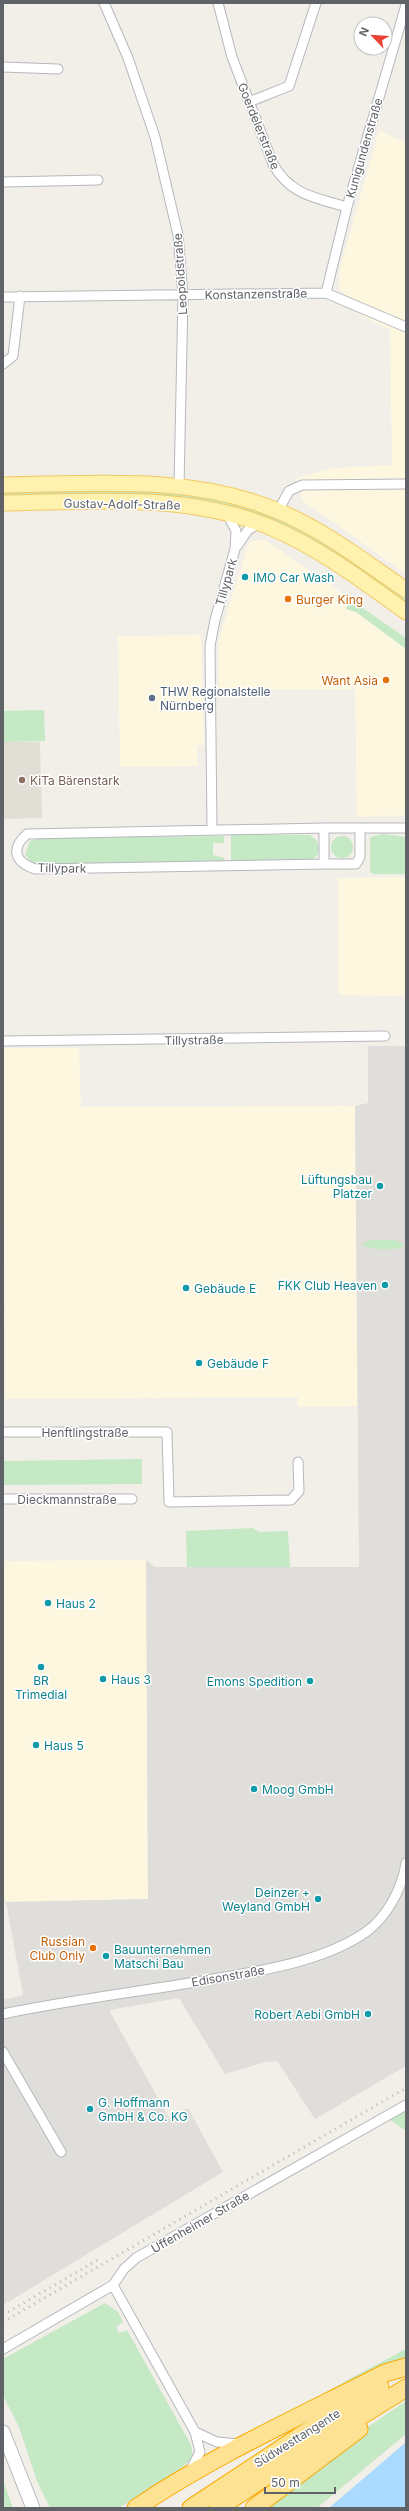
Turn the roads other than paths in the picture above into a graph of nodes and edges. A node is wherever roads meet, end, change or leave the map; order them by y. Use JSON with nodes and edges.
{"nodes":[{"id":1,"x":104,"y":3,"type":"edge"},
{"id":2,"x":218,"y":3,"type":"edge"},
{"id":3,"x":316,"y":3,"type":"edge"},
{"id":4,"x":406,"y":5,"type":"edge"},
{"id":5,"x":3,"y":67,"type":"edge"},
{"id":6,"x":58,"y":69,"type":"dead end"},
{"id":7,"x":249,"y":102,"type":"junction"},
{"id":8,"x":98,"y":180,"type":"dead end"},
{"id":9,"x":3,"y":182,"type":"edge"},
{"id":10,"x":347,"y":207,"type":"junction"},
{"id":11,"x":326,"y":293,"type":"junction"},
{"id":12,"x":20,"y":296,"type":"junction"},
{"id":13,"x":183,"y":296,"type":"junction"},
{"id":14,"x":3,"y":297,"type":"edge"},
{"id":15,"x":406,"y":326,"type":"edge"},
{"id":16,"x":3,"y":364,"type":"edge"},
{"id":17,"x":406,"y":484,"type":"edge"},
{"id":18,"x":3,"y":485,"type":"edge"},
{"id":19,"x":179,"y":486,"type":"junction"},
{"id":20,"x":3,"y":503,"type":"edge"},
{"id":21,"x":278,"y":511,"type":"junction"},
{"id":22,"x":226,"y":512,"type":"junction"},
{"id":23,"x":259,"y":523,"type":"junction"},
{"id":24,"x":235,"y":548,"type":"junction"},
{"id":25,"x":406,"y":590,"type":"edge"},
{"id":26,"x":406,"y":612,"type":"edge"},
{"id":27,"x":324,"y":828,"type":"junction"},
{"id":28,"x":360,"y":828,"type":"junction"},
{"id":29,"x":406,"y":828,"type":"edge"},
{"id":30,"x":212,"y":830,"type":"junction"},
{"id":31,"x":324,"y":864,"type":"junction"},
{"id":32,"x":385,"y":1036,"type":"dead end"},
{"id":33,"x":3,"y":1040,"type":"edge"},
{"id":34,"x":3,"y":1432,"type":"edge"},
{"id":35,"x":298,"y":1462,"type":"dead end"},
{"id":36,"x":3,"y":1499,"type":"edge"},
{"id":37,"x":132,"y":1499,"type":"dead end"},
{"id":38,"x":406,"y":1863,"type":"edge"},
{"id":39,"x":3,"y":2014,"type":"edge"},
{"id":40,"x":3,"y":2052,"type":"edge"},
{"id":41,"x":406,"y":2105,"type":"edge"},
{"id":42,"x":60,"y":2152,"type":"dead end"},
{"id":43,"x":113,"y":2285,"type":"junction"},
{"id":44,"x":3,"y":2349,"type":"edge"},
{"id":45,"x":406,"y":2367,"type":"edge"},
{"id":46,"x":406,"y":2372,"type":"edge"},
{"id":47,"x":406,"y":2388,"type":"edge"},
{"id":48,"x":406,"y":2394,"type":"edge"},
{"id":49,"x":3,"y":2432,"type":"edge"},
{"id":50,"x":195,"y":2432,"type":"junction"},
{"id":51,"x":245,"y":2444,"type":"junction"},
{"id":52,"x":187,"y":2476,"type":"junction"},
{"id":53,"x":33,"y":2508,"type":"edge"},
{"id":54,"x":136,"y":2508,"type":"edge"},
{"id":55,"x":191,"y":2508,"type":"edge"},
{"id":56,"x":218,"y":2508,"type":"edge"},
{"id":57,"x":254,"y":2508,"type":"edge"}],
"edges":[{"from":1,"to":13,"type":"street","name":"Leopoldstraße"},
{"from":2,"to":7,"type":"street","name":"Goerdelerstraße"},
{"from":3,"to":7,"type":"street"},
{"from":4,"to":10,"type":"street","name":"Kunigundenstraße"},
{"from":5,"to":6,"type":"street"},
{"from":7,"to":10,"type":"street","name":"Goerdelerstraße"},
{"from":8,"to":9,"type":"street"},
{"from":10,"to":11,"type":"street","name":"Kunigundenstraße"},
{"from":11,"to":13,"type":"street","name":"Konstanzenstraße"},
{"from":11,"to":15,"type":"street","name":"Konstanzenstraße"},
{"from":12,"to":13,"type":"street","name":"Konstanzenstraße"},
{"from":12,"to":14,"type":"street","name":"Konstanzenstraße"},
{"from":12,"to":16,"type":"street"},
{"from":13,"to":19,"type":"street","name":"Leopoldstraße"},
{"from":17,"to":21,"type":"street"},
{"from":18,"to":19,"type":"main road","name":"Gustav-Adolf-Straße"},
{"from":19,"to":21,"type":"main road","name":"Gustav-Adolf-Straße"},
{"from":20,"to":22,"type":"main road","name":"Gustav-Adolf-Straße"},
{"from":21,"to":25,"type":"main road","name":"Gustav-Adolf-Straße"},
{"from":22,"to":23,"type":"main road","name":"Gustav-Adolf-Straße"},
{"from":22,"to":24,"type":"street","name":"Tillypark"},
{"from":23,"to":24,"type":"street","name":"Tillypark"},
{"from":23,"to":26,"type":"main road","name":"Gustav-Adolf-Straße"},
{"from":24,"to":30,"type":"street","name":"Tillypark"},
{"from":27,"to":28,"type":"street","name":"Tillypark"},
{"from":27,"to":30,"type":"street","name":"Tillypark"},
{"from":27,"to":31,"type":"street"},
{"from":28,"to":29,"type":"street","name":"Tillypark"},
{"from":28,"to":31,"type":"street","name":"Tillypark"},
{"from":30,"to":31,"type":"street","name":"Tillypark"},
{"from":32,"to":33,"type":"street","name":"Tillystraße"},
{"from":34,"to":35,"type":"street","name":"Henftlingstraße"},
{"from":36,"to":37,"type":"street","name":"Dieckmannstraße"},
{"from":38,"to":39,"type":"street","name":"Edisonstraße"},
{"from":40,"to":42,"type":"street"},
{"from":41,"to":43,"type":"street","name":"Uffenheimer Straße"},
{"from":43,"to":44,"type":"street","name":"Uffenheimer Straße"},
{"from":43,"to":50,"type":"street"},
{"from":45,"to":51,"type":"highway"},
{"from":46,"to":55,"type":"highway","name":"Südwesttangente"},
{"from":47,"to":56,"type":"highway","name":"Südwesttangente"},
{"from":48,"to":57,"type":"highway"},
{"from":49,"to":53,"type":"street"},
{"from":50,"to":51,"type":"street","name":"Südwesttangente"},
{"from":50,"to":52,"type":"street"},
{"from":51,"to":52,"type":"highway"},
{"from":52,"to":54,"type":"highway"}]}
